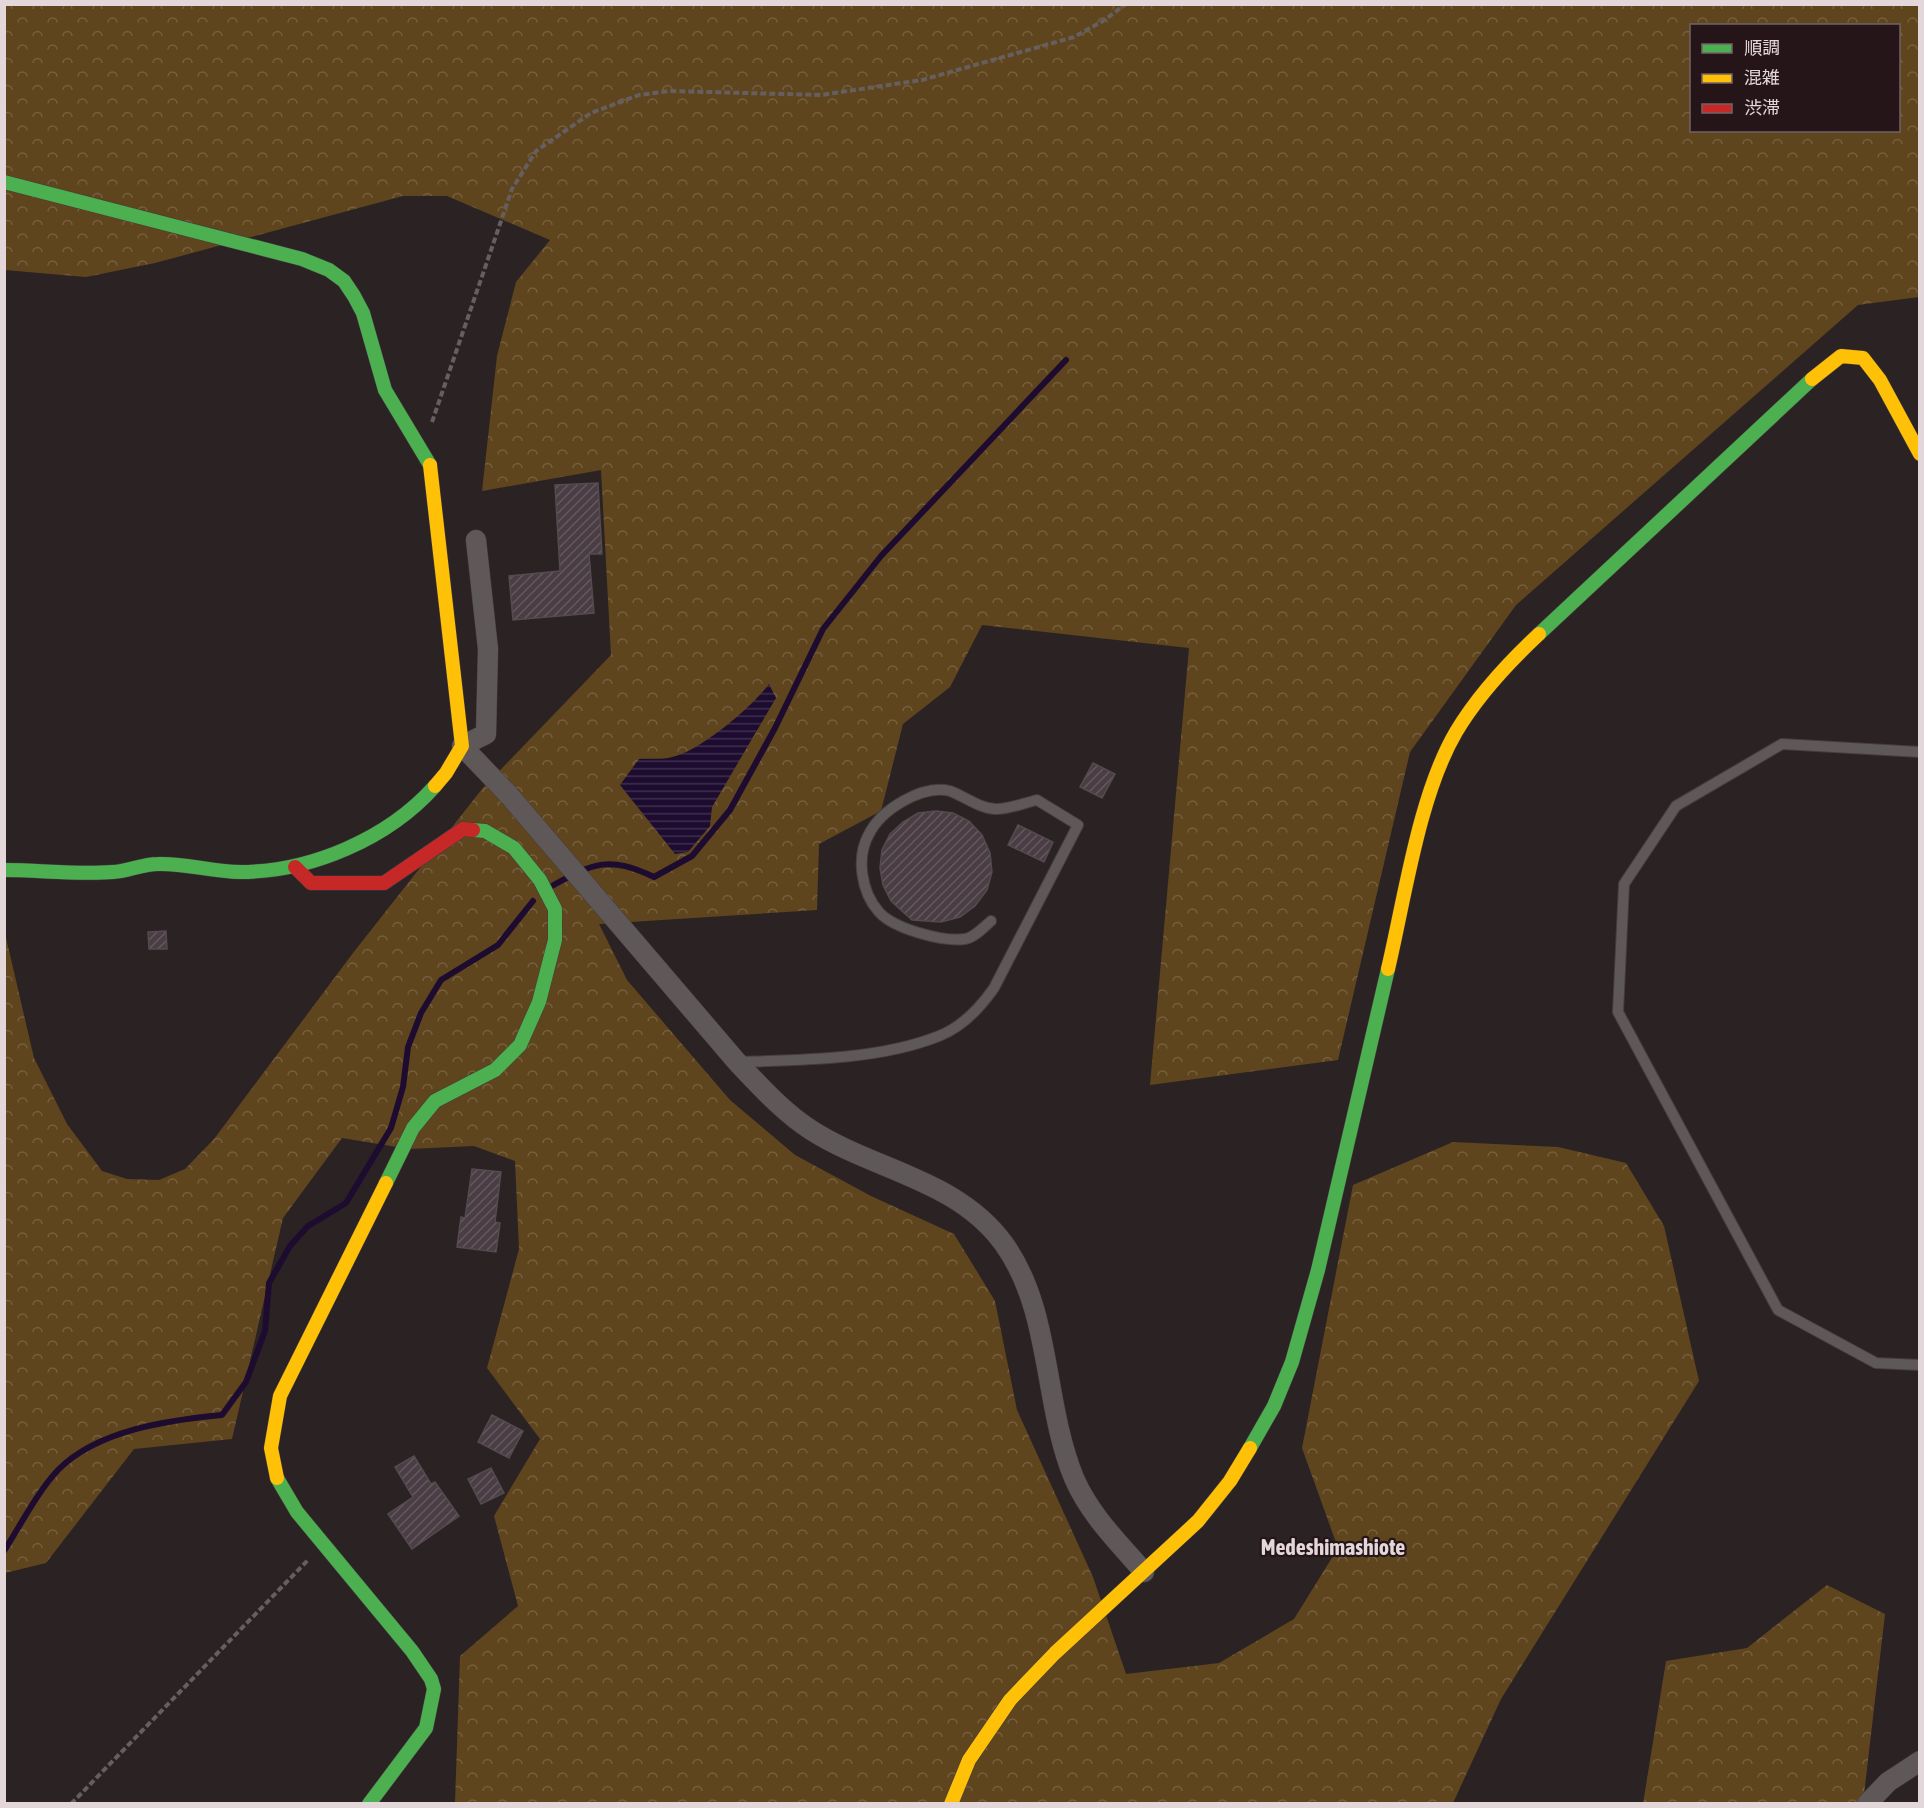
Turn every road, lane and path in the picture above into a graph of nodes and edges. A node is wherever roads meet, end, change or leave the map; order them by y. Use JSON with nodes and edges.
{"nodes":[{"id":1,"x":1125,"y":4,"type":"edge"},
{"id":2,"x":4,"y":182,"type":"edge"},
{"id":3,"x":423,"y":448,"type":"junction"},
{"id":4,"x":1920,"y":454,"type":"edge"},
{"id":5,"x":476,"y":540,"type":"dead end"},
{"id":6,"x":462,"y":746,"type":"junction"},
{"id":7,"x":1920,"y":752,"type":"edge"},
{"id":8,"x":295,"y":867,"type":"junction"},
{"id":9,"x":4,"y":870,"type":"edge"},
{"id":10,"x":992,"y":921,"type":"dead end"},
{"id":11,"x":737,"y":1062,"type":"junction"},
{"id":12,"x":1920,"y":1365,"type":"edge"},
{"id":13,"x":323,"y":1545,"type":"junction"},
{"id":14,"x":1144,"y":1572,"type":"junction"},
{"id":15,"x":1920,"y":1761,"type":"edge"},
{"id":16,"x":71,"y":1803,"type":"edge"},
{"id":17,"x":369,"y":1803,"type":"edge"},
{"id":18,"x":951,"y":1803,"type":"edge"},
{"id":19,"x":1867,"y":1803,"type":"edge"}],
"edges":[{"from":1,"to":3,"type":"path"},
{"from":2,"to":3,"type":"street"},
{"from":3,"to":6,"type":"street"},
{"from":4,"to":14,"type":"street"},
{"from":5,"to":6,"type":"street"},
{"from":6,"to":8,"type":"street"},
{"from":6,"to":11,"type":"street"},
{"from":7,"to":12,"type":"lane"},
{"from":8,"to":9,"type":"street"},
{"from":8,"to":13,"type":"street"},
{"from":10,"to":11,"type":"lane"},
{"from":11,"to":14,"type":"street"},
{"from":13,"to":16,"type":"path"},
{"from":13,"to":17,"type":"street"},
{"from":14,"to":18,"type":"street"},
{"from":15,"to":19,"type":"street"}]}
